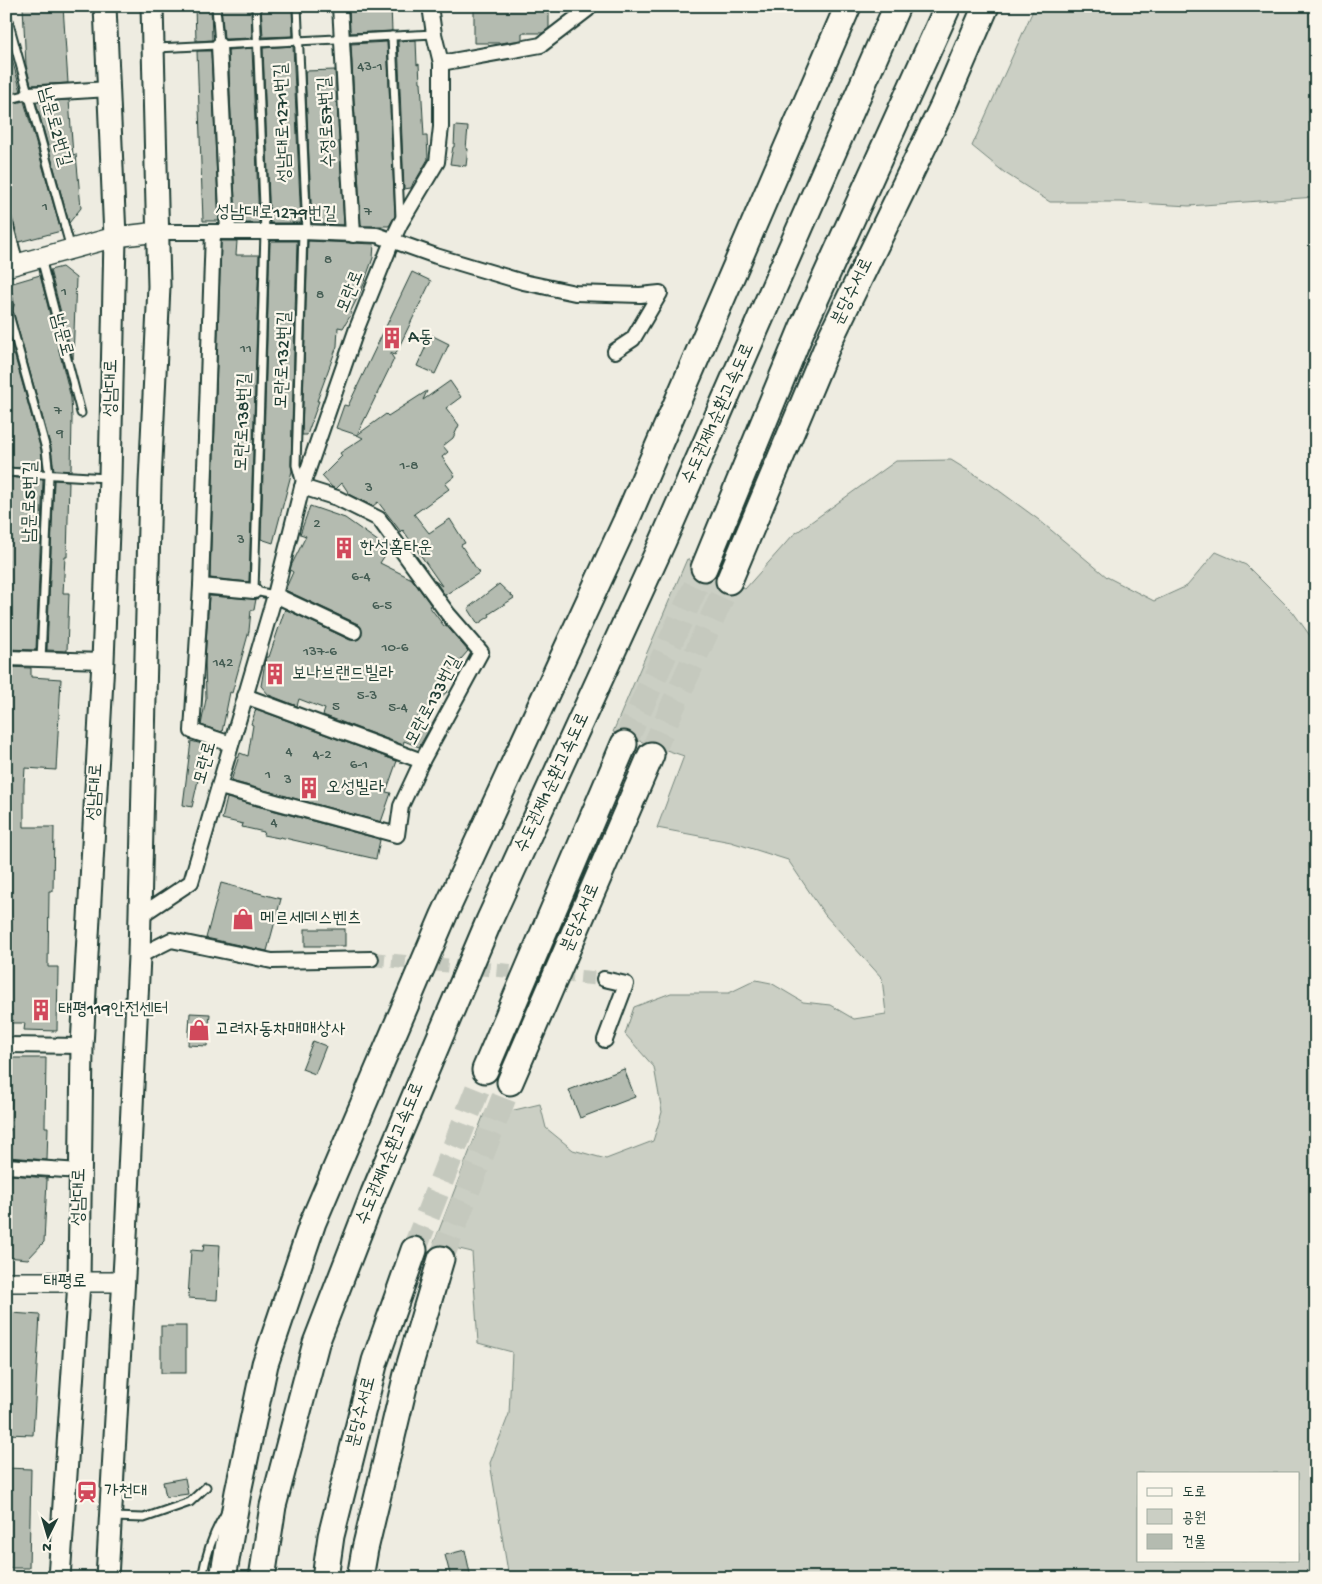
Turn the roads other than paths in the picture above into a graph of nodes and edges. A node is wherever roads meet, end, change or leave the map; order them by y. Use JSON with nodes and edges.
{"nodes":[{"id":1,"x":105,"y":6,"type":"edge"},
{"id":2,"x":152,"y":6,"type":"edge"},
{"id":3,"x":216,"y":6,"type":"edge"},
{"id":4,"x":256,"y":6,"type":"edge"},
{"id":5,"x":297,"y":6,"type":"edge"},
{"id":6,"x":340,"y":6,"type":"edge"},
{"id":7,"x":430,"y":6,"type":"edge"},
{"id":8,"x":589,"y":6,"type":"edge"},
{"id":9,"x":848,"y":6,"type":"edge"},
{"id":10,"x":897,"y":6,"type":"edge"},
{"id":11,"x":948,"y":6,"type":"edge"},
{"id":12,"x":986,"y":6,"type":"edge"},
{"id":13,"x":6,"y":13,"type":"edge"},
{"id":14,"x":434,"y":34,"type":"junction"},
{"id":15,"x":392,"y":36,"type":"junction"},
{"id":16,"x":342,"y":39,"type":"junction"},
{"id":17,"x":299,"y":41,"type":"junction"},
{"id":18,"x":258,"y":42,"type":"junction"},
{"id":19,"x":219,"y":45,"type":"junction"},
{"id":20,"x":154,"y":48,"type":"junction"},
{"id":21,"x":442,"y":63,"type":"junction"},
{"id":22,"x":108,"y":88,"type":"junction"},
{"id":23,"x":29,"y":94,"type":"junction"},
{"id":24,"x":6,"y":100,"type":"edge"},
{"id":25,"x":400,"y":224,"type":"junction"},
{"id":26,"x":6,"y":227,"type":"edge"},
{"id":27,"x":158,"y":232,"type":"junction"},
{"id":28,"x":213,"y":232,"type":"junction"},
{"id":29,"x":228,"y":232,"type":"junction"},
{"id":30,"x":265,"y":232,"type":"junction"},
{"id":31,"x":305,"y":232,"type":"junction"},
{"id":32,"x":353,"y":235,"type":"junction"},
{"id":33,"x":115,"y":237,"type":"junction"},
{"id":34,"x":392,"y":241,"type":"junction"},
{"id":35,"x":71,"y":249,"type":"junction"},
{"id":36,"x":41,"y":257,"type":"junction"},
{"id":37,"x":11,"y":265,"type":"edge"},
{"id":38,"x":6,"y":290,"type":"edge"},
{"id":39,"x":615,"y":351,"type":"dead end"},
{"id":40,"x":81,"y":413,"type":"dead end"},
{"id":41,"x":6,"y":472,"type":"edge"},
{"id":42,"x":49,"y":475,"type":"junction"},
{"id":43,"x":110,"y":478,"type":"junction"},
{"id":44,"x":302,"y":487,"type":"junction"},
{"id":45,"x":704,"y":568,"type":"tunnel mouth"},
{"id":46,"x":729,"y":581,"type":"tunnel mouth"},
{"id":47,"x":201,"y":586,"type":"junction"},
{"id":48,"x":254,"y":591,"type":"junction"},
{"id":49,"x":275,"y":595,"type":"junction"},
{"id":50,"x":354,"y":632,"type":"dead end"},
{"id":51,"x":6,"y":658,"type":"edge"},
{"id":52,"x":41,"y":660,"type":"junction"},
{"id":53,"x":103,"y":661,"type":"junction"},
{"id":54,"x":245,"y":696,"type":"junction"},
{"id":55,"x":231,"y":744,"type":"junction"},
{"id":56,"x":624,"y":744,"type":"tunnel mouth"},
{"id":57,"x":651,"y":755,"type":"tunnel mouth"},
{"id":58,"x":422,"y":761,"type":"junction"},
{"id":59,"x":220,"y":787,"type":"junction"},
{"id":60,"x":140,"y":916,"type":"junction"},
{"id":61,"x":140,"y":956,"type":"junction"},
{"id":62,"x":371,"y":959,"type":"tunnel mouth"},
{"id":63,"x":604,"y":979,"type":"tunnel mouth"},
{"id":64,"x":606,"y":1040,"type":"dead end"},
{"id":65,"x":6,"y":1045,"type":"edge"},
{"id":66,"x":82,"y":1046,"type":"junction"},
{"id":67,"x":485,"y":1070,"type":"tunnel mouth"},
{"id":68,"x":510,"y":1082,"type":"tunnel mouth"},
{"id":69,"x":6,"y":1166,"type":"edge"},
{"id":70,"x":80,"y":1171,"type":"junction"},
{"id":71,"x":414,"y":1250,"type":"tunnel mouth"},
{"id":72,"x":441,"y":1260,"type":"tunnel mouth"},
{"id":73,"x":6,"y":1282,"type":"edge"},
{"id":74,"x":79,"y":1282,"type":"junction"},
{"id":75,"x":124,"y":1282,"type":"junction"},
{"id":76,"x":206,"y":1487,"type":"dead end"},
{"id":77,"x":238,"y":1492,"type":"junction"},
{"id":78,"x":274,"y":1506,"type":"junction"},
{"id":79,"x":111,"y":1517,"type":"junction"},
{"id":80,"x":275,"y":1548,"type":"dead end"},
{"id":81,"x":59,"y":1578,"type":"edge"},
{"id":82,"x":107,"y":1578,"type":"edge"},
{"id":83,"x":202,"y":1578,"type":"edge"},
{"id":84,"x":224,"y":1578,"type":"edge"},
{"id":85,"x":262,"y":1578,"type":"edge"},
{"id":86,"x":324,"y":1578,"type":"edge"},
{"id":87,"x":360,"y":1578,"type":"edge"}],
"edges":[{"from":1,"to":22,"type":"main road","name":"성남대로"},
{"from":2,"to":20,"type":"main road"},
{"from":3,"to":19,"type":"lane"},
{"from":4,"to":18,"type":"lane"},
{"from":5,"to":17,"type":"lane"},
{"from":6,"to":16,"type":"street","name":"수정로57번길"},
{"from":7,"to":14,"type":"street","name":"모란로"},
{"from":8,"to":21,"type":"street"},
{"from":9,"to":77,"type":"highway"},
{"from":10,"to":78,"type":"highway","name":"수도권제1순환고속도로"},
{"from":11,"to":45,"type":"highway","name":"분당수서로"},
{"from":12,"to":46,"type":"highway","name":"분당수서로"},
{"from":13,"to":23,"type":"lane","name":"남문로2번길"},
{"from":14,"to":15,"type":"lane","name":"성남대로1271번길"},
{"from":14,"to":21,"type":"street","name":"모란로"},
{"from":15,"to":16,"type":"lane","name":"성남대로1271번길"},
{"from":15,"to":25,"type":"lane"},
{"from":16,"to":17,"type":"lane","name":"성남대로1271번길"},
{"from":16,"to":32,"type":"street","name":"수정로57번길"},
{"from":17,"to":18,"type":"lane","name":"성남대로1271번길"},
{"from":17,"to":31,"type":"lane","name":"성남대로1271번길"},
{"from":18,"to":19,"type":"lane","name":"성남대로1271번길"},
{"from":18,"to":30,"type":"lane","name":"성남대로1271번길"},
{"from":19,"to":20,"type":"lane","name":"성남대로1271번길"},
{"from":19,"to":29,"type":"street"},
{"from":20,"to":27,"type":"main road"},
{"from":21,"to":25,"type":"street","name":"모란로"},
{"from":22,"to":23,"type":"street"},
{"from":22,"to":33,"type":"main road","name":"성남대로"},
{"from":23,"to":24,"type":"lane"},
{"from":23,"to":35,"type":"lane","name":"남문로2번길"},
{"from":25,"to":34,"type":"street","name":"모란로"},
{"from":26,"to":37,"type":"street"},
{"from":27,"to":28,"type":"street","name":"성남대로1279번길"},
{"from":27,"to":33,"type":"main road"},
{"from":27,"to":60,"type":"main road"},
{"from":28,"to":29,"type":"street","name":"성남대로1279번길"},
{"from":28,"to":47,"type":"street"},
{"from":29,"to":30,"type":"street","name":"성남대로1279번길"},
{"from":30,"to":31,"type":"street","name":"성남대로1279번길"},
{"from":30,"to":48,"type":"lane","name":"모란로138번길"},
{"from":31,"to":32,"type":"street","name":"성남대로1279번길"},
{"from":31,"to":44,"type":"lane","name":"모란로132번길"},
{"from":32,"to":34,"type":"street","name":"성남대로1279번길"},
{"from":33,"to":35,"type":"main road"},
{"from":33,"to":43,"type":"main road","name":"성남대로"},
{"from":34,"to":39,"type":"street","name":"성남대로1279번길"},
{"from":34,"to":44,"type":"street","name":"모란로"},
{"from":35,"to":36,"type":"main road"},
{"from":36,"to":37,"type":"main road"},
{"from":36,"to":40,"type":"lane","name":"남문로"},
{"from":38,"to":42,"type":"lane","name":"남문로5번길"},
{"from":41,"to":42,"type":"lane"},
{"from":42,"to":43,"type":"lane"},
{"from":42,"to":52,"type":"lane","name":"남문로5번길"},
{"from":43,"to":53,"type":"main road","name":"성남대로"},
{"from":44,"to":49,"type":"street","name":"모란로"},
{"from":44,"to":58,"type":"street","name":"모란로133번길"},
{"from":47,"to":48,"type":"street"},
{"from":47,"to":55,"type":"street"},
{"from":48,"to":49,"type":"lane"},
{"from":49,"to":50,"type":"street"},
{"from":49,"to":54,"type":"street","name":"모란로"},
{"from":51,"to":52,"type":"street"},
{"from":52,"to":53,"type":"street"},
{"from":53,"to":66,"type":"main road","name":"성남대로"},
{"from":54,"to":55,"type":"street","name":"모란로"},
{"from":54,"to":58,"type":"street"},
{"from":55,"to":59,"type":"street","name":"모란로"},
{"from":56,"to":67,"type":"highway","name":"분당수서로"},
{"from":57,"to":68,"type":"highway","name":"분당수서로"},
{"from":58,"to":59,"type":"street","name":"모란로133번길"},
{"from":59,"to":60,"type":"street","name":"모란로"},
{"from":60,"to":61,"type":"main road"},
{"from":61,"to":62,"type":"street"},
{"from":61,"to":75,"type":"main road"},
{"from":63,"to":64,"type":"street"},
{"from":65,"to":66,"type":"street"},
{"from":66,"to":70,"type":"main road","name":"성남대로"},
{"from":69,"to":70,"type":"street"},
{"from":70,"to":74,"type":"main road","name":"성남대로"},
{"from":71,"to":86,"type":"highway","name":"분당수서로"},
{"from":72,"to":87,"type":"highway","name":"분당수서로"},
{"from":73,"to":74,"type":"main road","name":"태평로"},
{"from":74,"to":75,"type":"main road","name":"태평로"},
{"from":74,"to":81,"type":"main road","name":"성남대로"},
{"from":75,"to":79,"type":"main road"},
{"from":76,"to":79,"type":"lane"},
{"from":77,"to":83,"type":"lane"},
{"from":77,"to":84,"type":"highway"},
{"from":78,"to":80,"type":"lane"},
{"from":78,"to":85,"type":"highway","name":"수도권제1순환고속도로"},
{"from":79,"to":82,"type":"main road"}]}
